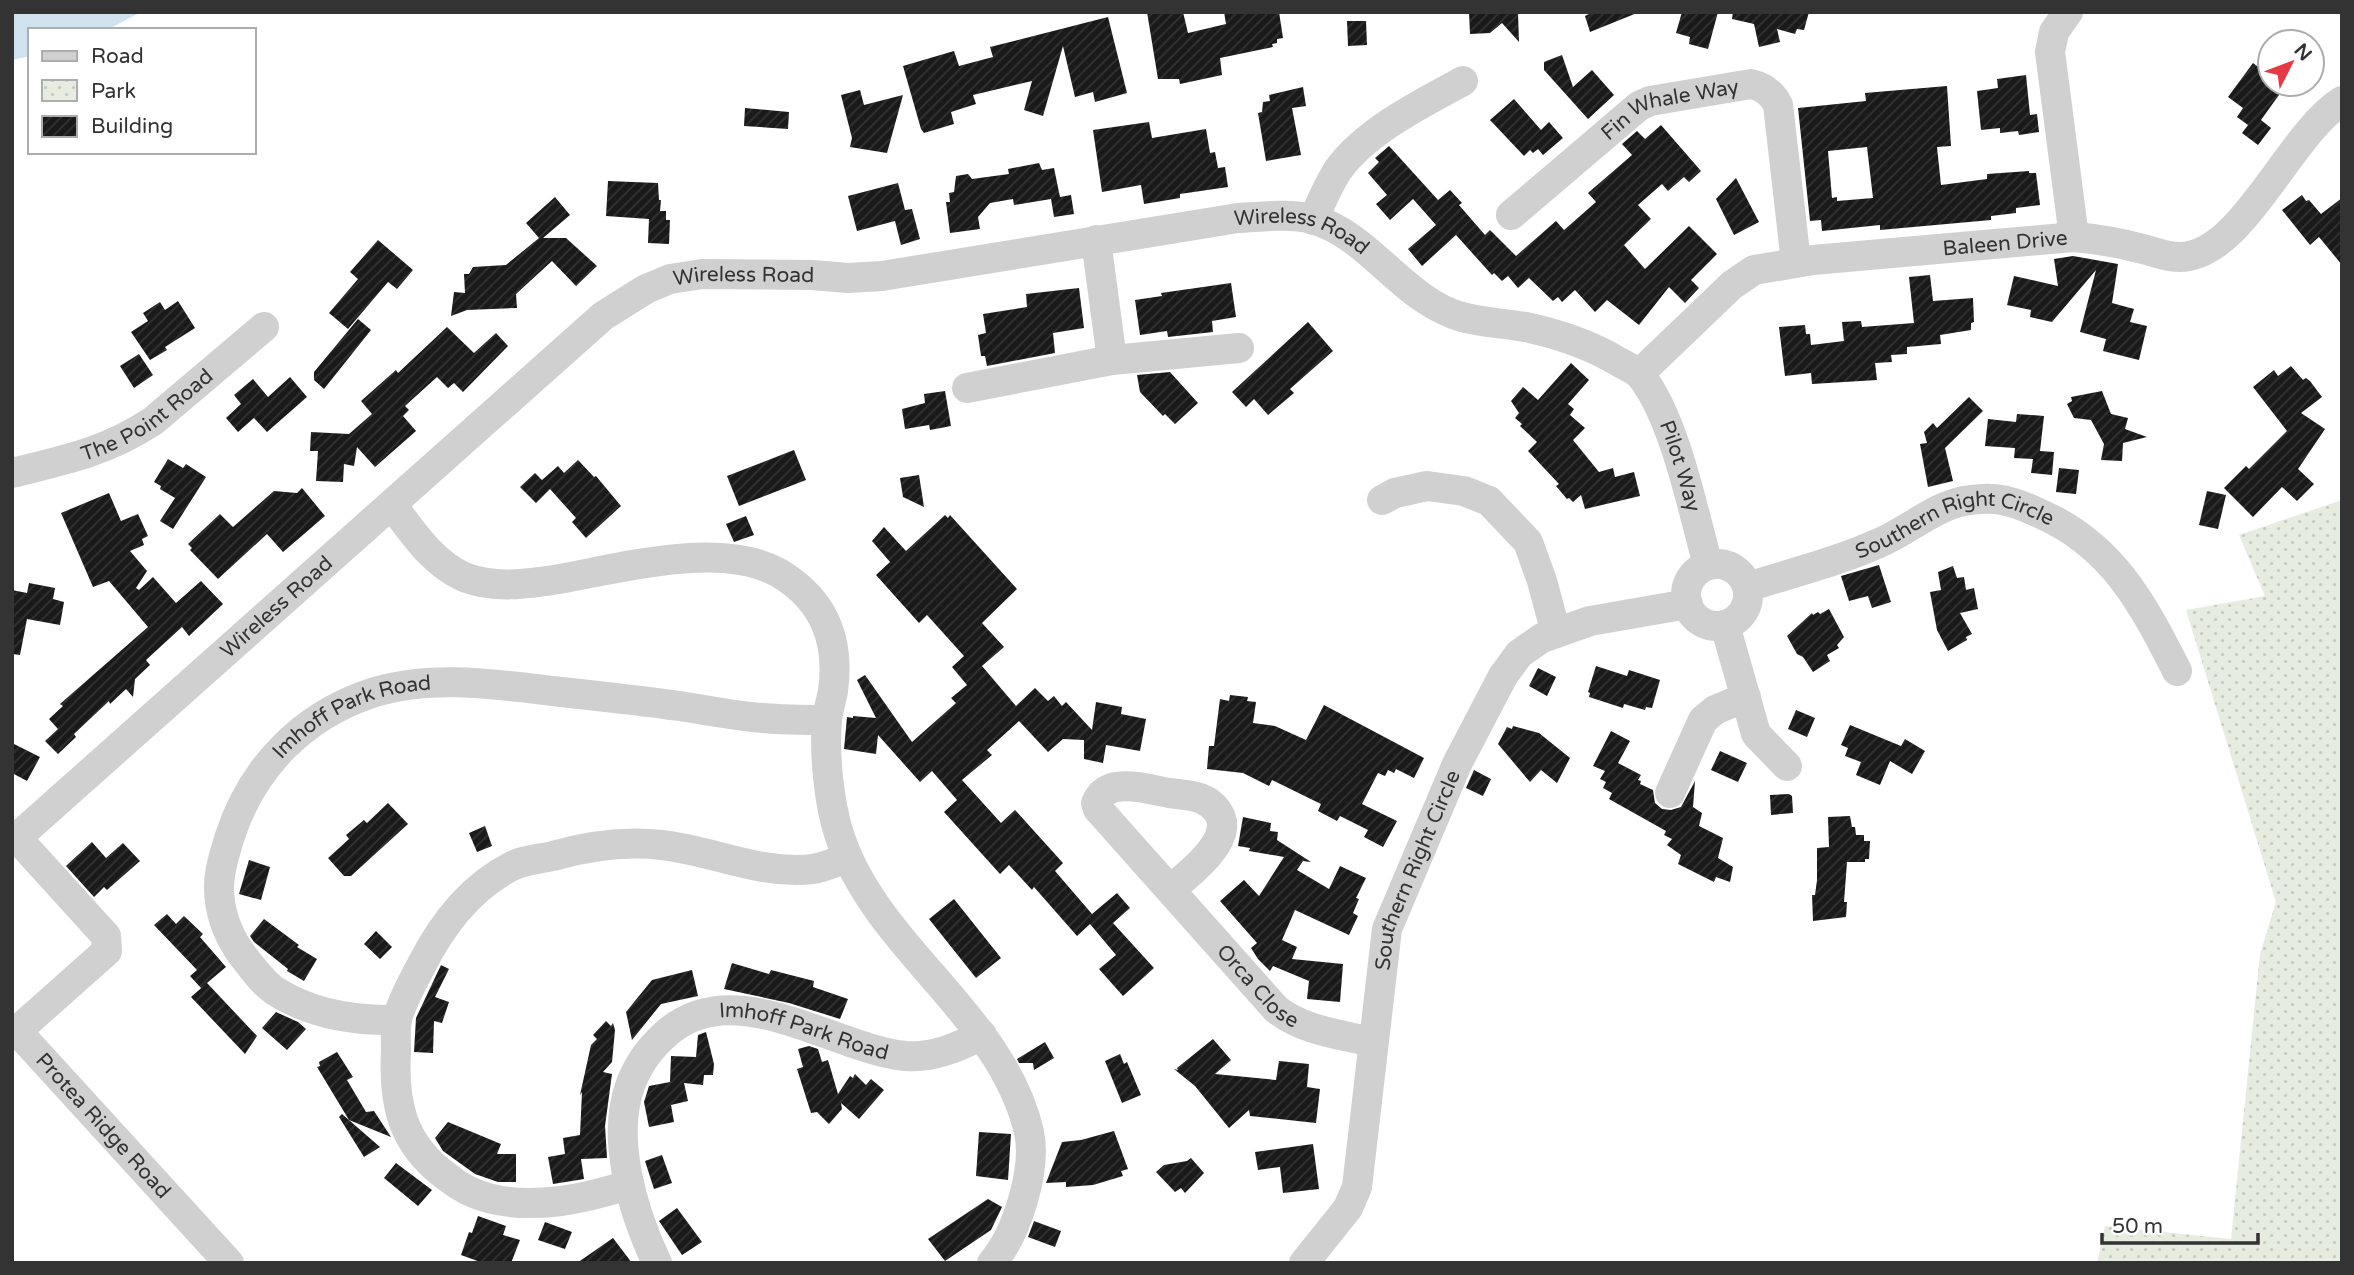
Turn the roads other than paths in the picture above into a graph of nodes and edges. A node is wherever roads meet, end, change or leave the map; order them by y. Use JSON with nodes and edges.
{"nodes":[{"id":1,"x":2068,"y":12,"type":"edge"},
{"id":2,"x":1463,"y":81,"type":"dead end"},
{"id":3,"x":2342,"y":101,"type":"edge"},
{"id":4,"x":1511,"y":215,"type":"dead end"},
{"id":5,"x":1313,"y":220,"type":"junction"},
{"id":6,"x":2074,"y":237,"type":"junction"},
{"id":7,"x":1096,"y":240,"type":"junction"},
{"id":8,"x":1796,"y":262,"type":"junction"},
{"id":9,"x":264,"y":327,"type":"dead end"},
{"id":10,"x":1239,"y":348,"type":"dead end"},
{"id":11,"x":1112,"y":360,"type":"junction"},
{"id":12,"x":1639,"y":374,"type":"junction"},
{"id":13,"x":967,"y":388,"type":"dead end"},
{"id":14,"x":12,"y":472,"type":"edge"},
{"id":15,"x":1382,"y":500,"type":"dead end"},
{"id":16,"x":392,"y":505,"type":"junction"},
{"id":17,"x":1709,"y":565,"type":"junction"},
{"id":18,"x":1748,"y":587,"type":"junction"},
{"id":19,"x":1688,"y":604,"type":"junction"},
{"id":20,"x":1725,"y":625,"type":"junction"},
{"id":21,"x":1556,"y":633,"type":"junction"},
{"id":22,"x":2177,"y":671,"type":"dead end"},
{"id":23,"x":1746,"y":697,"type":"junction"},
{"id":24,"x":827,"y":720,"type":"junction"},
{"id":25,"x":1787,"y":765,"type":"dead end"},
{"id":26,"x":1670,"y":793,"type":"dead end"},
{"id":27,"x":14,"y":840,"type":"edge"},
{"id":28,"x":848,"y":858,"type":"junction"},
{"id":29,"x":1171,"y":889,"type":"dead end"},
{"id":30,"x":397,"y":1020,"type":"junction"},
{"id":31,"x":982,"y":1035,"type":"junction"},
{"id":32,"x":1372,"y":1042,"type":"junction"},
{"id":33,"x":628,"y":1185,"type":"junction"},
{"id":34,"x":229,"y":1263,"type":"edge"},
{"id":35,"x":657,"y":1263,"type":"edge"},
{"id":36,"x":992,"y":1263,"type":"edge"},
{"id":37,"x":1304,"y":1263,"type":"edge"}],
"edges":[{"from":1,"to":6,"type":"street"},
{"from":2,"to":5,"type":"street"},
{"from":3,"to":6,"type":"street","name":"Baleen Drive"},
{"from":4,"to":8,"type":"street","name":"Fin Whale Way"},
{"from":5,"to":7,"type":"street","name":"Wireless Road"},
{"from":5,"to":12,"type":"street","name":"Wireless Road"},
{"from":6,"to":8,"type":"street","name":"Baleen Drive"},
{"from":7,"to":11,"type":"street"},
{"from":7,"to":16,"type":"street","name":"Wireless Road"},
{"from":8,"to":12,"type":"street","name":"Baleen Drive"},
{"from":9,"to":14,"type":"street","name":"The Point Road"},
{"from":10,"to":11,"type":"street"},
{"from":11,"to":13,"type":"street"},
{"from":12,"to":17,"type":"street","name":"Pilot Way"},
{"from":15,"to":21,"type":"street"},
{"from":16,"to":24,"type":"street"},
{"from":16,"to":27,"type":"street","name":"Wireless Road"},
{"from":17,"to":18,"type":"street"},
{"from":17,"to":19,"type":"street"},
{"from":18,"to":20,"type":"street"},
{"from":18,"to":22,"type":"street","name":"Southern Right Circle"},
{"from":19,"to":20,"type":"street"},
{"from":19,"to":21,"type":"street","name":"Southern Right Circle"},
{"from":20,"to":23,"type":"street"},
{"from":21,"to":32,"type":"street","name":"Southern Right Circle"},
{"from":23,"to":25,"type":"street"},
{"from":23,"to":26,"type":"street"},
{"from":24,"to":28,"type":"street"},
{"from":24,"to":30,"type":"street","name":"Imhoff Park Road"},
{"from":27,"to":34,"type":"street","name":"Protea Ridge Road"},
{"from":28,"to":30,"type":"street"},
{"from":28,"to":31,"type":"street"},
{"from":29,"to":32,"type":"street","name":"Orca Close"},
{"from":30,"to":33,"type":"street"},
{"from":31,"to":33,"type":"street","name":"Imhoff Park Road"},
{"from":31,"to":36,"type":"street"},
{"from":32,"to":37,"type":"street","name":"Southern Right Circle"},
{"from":33,"to":35,"type":"street","name":"Imhoff Park Road"}]}
